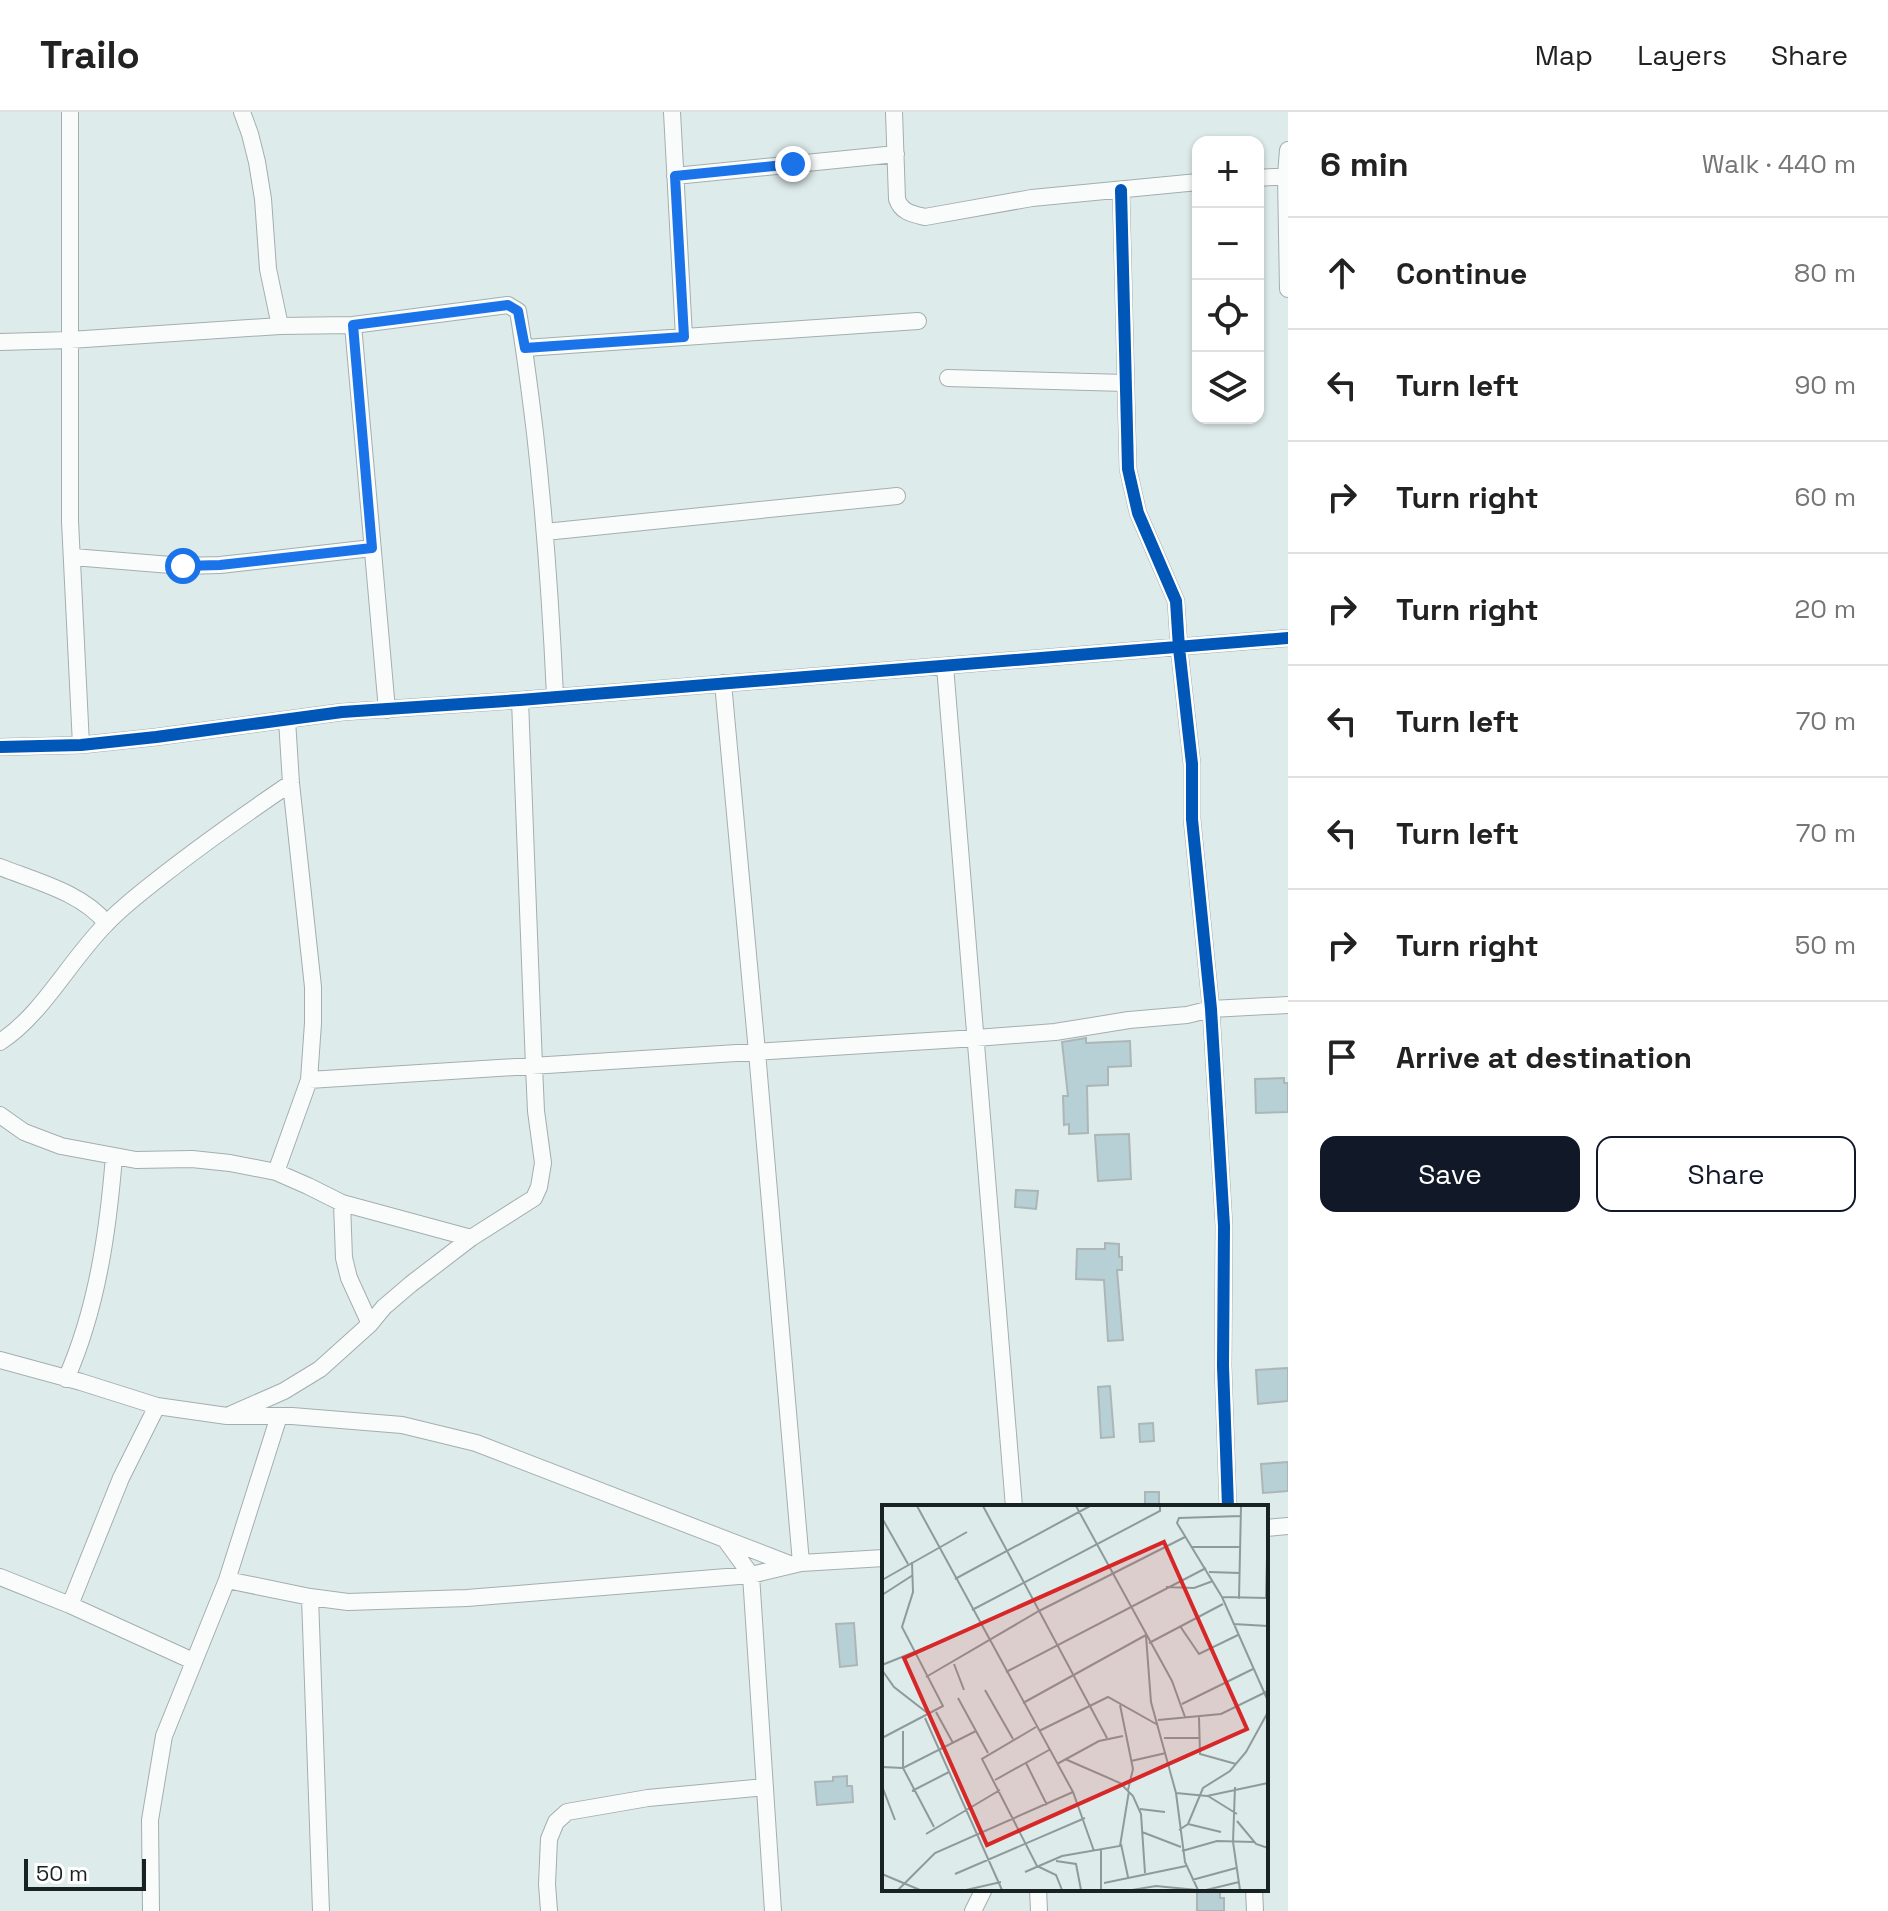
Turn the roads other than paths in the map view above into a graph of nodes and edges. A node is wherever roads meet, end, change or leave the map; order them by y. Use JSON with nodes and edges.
{"nodes":[{"id":1,"x":70,"y":112,"type":"edge"},
{"id":2,"x":242,"y":112,"type":"edge"},
{"id":3,"x":672,"y":112,"type":"edge"},
{"id":4,"x":899,"y":114,"type":"edge"},
{"id":5,"x":1288,"y":150,"type":"edge"},
{"id":6,"x":896,"y":154,"type":"junction"},
{"id":7,"x":675,"y":176,"type":"junction"},
{"id":8,"x":1287,"y":176,"type":"edge"},
{"id":9,"x":1264,"y":178,"type":"edge"},
{"id":10,"x":1192,"y":183,"type":"edge"},
{"id":11,"x":1121,"y":190,"type":"junction"},
{"id":12,"x":1288,"y":289,"type":"edge"},
{"id":13,"x":918,"y":321,"type":"dead end"},
{"id":14,"x":353,"y":325,"type":"junction"},
{"id":15,"x":280,"y":326,"type":"junction"},
{"id":16,"x":684,"y":337,"type":"junction"},
{"id":17,"x":70,"y":340,"type":"junction"},
{"id":18,"x":0,"y":342,"type":"edge"},
{"id":19,"x":525,"y":348,"type":"junction"},
{"id":20,"x":948,"y":378,"type":"dead end"},
{"id":21,"x":1126,"y":383,"type":"junction"},
{"id":22,"x":897,"y":496,"type":"dead end"},
{"id":23,"x":545,"y":532,"type":"junction"},
{"id":24,"x":372,"y":548,"type":"junction"},
{"id":25,"x":73,"y":557,"type":"junction"},
{"id":26,"x":1288,"y":638,"type":"edge"},
{"id":27,"x":1179,"y":648,"type":"junction"},
{"id":28,"x":945,"y":666,"type":"junction"},
{"id":29,"x":723,"y":683,"type":"junction"},
{"id":30,"x":555,"y":696,"type":"junction"},
{"id":31,"x":520,"y":700,"type":"junction"},
{"id":32,"x":387,"y":710,"type":"junction"},
{"id":33,"x":287,"y":720,"type":"junction"},
{"id":34,"x":81,"y":745,"type":"junction"},
{"id":35,"x":0,"y":747,"type":"edge"},
{"id":36,"x":291,"y":783,"type":"junction"},
{"id":37,"x":0,"y":867,"type":"edge"},
{"id":38,"x":106,"y":923,"type":"junction"},
{"id":39,"x":1288,"y":1005,"type":"edge"},
{"id":40,"x":1211,"y":1009,"type":"junction"},
{"id":41,"x":976,"y":1038,"type":"junction"},
{"id":42,"x":0,"y":1042,"type":"edge"},
{"id":43,"x":757,"y":1052,"type":"junction"},
{"id":44,"x":534,"y":1066,"type":"junction"},
{"id":45,"x":309,"y":1080,"type":"junction"},
{"id":46,"x":0,"y":1115,"type":"edge"},
{"id":47,"x":114,"y":1156,"type":"junction"},
{"id":48,"x":276,"y":1172,"type":"junction"},
{"id":49,"x":342,"y":1203,"type":"junction"},
{"id":50,"x":471,"y":1238,"type":"junction"},
{"id":51,"x":370,"y":1324,"type":"junction"},
{"id":52,"x":0,"y":1360,"type":"edge"},
{"id":53,"x":66,"y":1379,"type":"junction"},
{"id":54,"x":284,"y":1391,"type":"junction"},
{"id":55,"x":157,"y":1406,"type":"junction"},
{"id":56,"x":227,"y":1416,"type":"junction"},
{"id":57,"x":283,"y":1416,"type":"junction"},
{"id":58,"x":1014,"y":1505,"type":"edge"},
{"id":59,"x":1228,"y":1505,"type":"edge"},
{"id":60,"x":1288,"y":1526,"type":"edge"},
{"id":61,"x":1268,"y":1528,"type":"edge"},
{"id":62,"x":726,"y":1541,"type":"junction"},
{"id":63,"x":882,"y":1558,"type":"edge"},
{"id":64,"x":797,"y":1564,"type":"junction"},
{"id":65,"x":751,"y":1575,"type":"junction"},
{"id":66,"x":0,"y":1577,"type":"edge"},
{"id":67,"x":227,"y":1580,"type":"junction"},
{"id":68,"x":310,"y":1597,"type":"junction"},
{"id":69,"x":70,"y":1605,"type":"junction"},
{"id":70,"x":193,"y":1661,"type":"junction"},
{"id":71,"x":765,"y":1787,"type":"junction"},
{"id":72,"x":983,"y":1891,"type":"edge"},
{"id":73,"x":1038,"y":1891,"type":"edge"},
{"id":74,"x":1254,"y":1891,"type":"edge"},
{"id":75,"x":151,"y":1911,"type":"edge"},
{"id":76,"x":321,"y":1911,"type":"edge"},
{"id":77,"x":549,"y":1911,"type":"edge"},
{"id":78,"x":773,"y":1911,"type":"edge"},
{"id":79,"x":973,"y":1911,"type":"edge"},
{"id":80,"x":1039,"y":1911,"type":"edge"},
{"id":81,"x":1255,"y":1911,"type":"edge"}],
"edges":[{"from":1,"to":17,"type":"street"},
{"from":2,"to":15,"type":"street"},
{"from":3,"to":7,"type":"street"},
{"from":4,"to":6,"type":"street"},
{"from":5,"to":8,"type":"street"},
{"from":6,"to":7,"type":"street"},
{"from":6,"to":11,"type":"street"},
{"from":7,"to":16,"type":"street"},
{"from":8,"to":9,"type":"street"},
{"from":8,"to":12,"type":"street"},
{"from":10,"to":11,"type":"street"},
{"from":11,"to":21,"type":"street"},
{"from":13,"to":16,"type":"street"},
{"from":14,"to":15,"type":"street"},
{"from":14,"to":19,"type":"street"},
{"from":14,"to":24,"type":"street"},
{"from":15,"to":17,"type":"street"},
{"from":16,"to":19,"type":"street"},
{"from":17,"to":18,"type":"street"},
{"from":17,"to":25,"type":"street"},
{"from":19,"to":23,"type":"street"},
{"from":20,"to":21,"type":"street"},
{"from":21,"to":27,"type":"street"},
{"from":22,"to":23,"type":"street"},
{"from":23,"to":30,"type":"street"},
{"from":24,"to":25,"type":"street"},
{"from":24,"to":32,"type":"street"},
{"from":25,"to":34,"type":"street"},
{"from":26,"to":27,"type":"street"},
{"from":27,"to":28,"type":"street"},
{"from":27,"to":40,"type":"street"},
{"from":28,"to":29,"type":"street"},
{"from":28,"to":41,"type":"street"},
{"from":29,"to":30,"type":"street"},
{"from":29,"to":43,"type":"street"},
{"from":30,"to":31,"type":"street"},
{"from":31,"to":32,"type":"street"},
{"from":31,"to":44,"type":"street"},
{"from":32,"to":33,"type":"street"},
{"from":33,"to":34,"type":"street"},
{"from":33,"to":36,"type":"street"},
{"from":34,"to":35,"type":"street"},
{"from":36,"to":38,"type":"street"},
{"from":36,"to":45,"type":"street"},
{"from":37,"to":38,"type":"street"},
{"from":38,"to":42,"type":"street"},
{"from":39,"to":40,"type":"street"},
{"from":40,"to":41,"type":"street"},
{"from":40,"to":59,"type":"street"},
{"from":41,"to":43,"type":"street"},
{"from":41,"to":58,"type":"street"},
{"from":43,"to":44,"type":"street"},
{"from":43,"to":64,"type":"street"},
{"from":44,"to":45,"type":"street"},
{"from":44,"to":50,"type":"street"},
{"from":45,"to":48,"type":"street"},
{"from":46,"to":47,"type":"street"},
{"from":47,"to":48,"type":"street"},
{"from":47,"to":53,"type":"street"},
{"from":48,"to":49,"type":"street"},
{"from":49,"to":50,"type":"street"},
{"from":49,"to":51,"type":"street"},
{"from":50,"to":51,"type":"street"},
{"from":51,"to":54,"type":"street"},
{"from":52,"to":53,"type":"street"},
{"from":53,"to":55,"type":"street"},
{"from":54,"to":56,"type":"street"},
{"from":54,"to":57,"type":"street"},
{"from":55,"to":56,"type":"street"},
{"from":55,"to":69,"type":"street"},
{"from":56,"to":57,"type":"street"},
{"from":57,"to":62,"type":"street"},
{"from":57,"to":67,"type":"street"},
{"from":60,"to":61,"type":"street"},
{"from":62,"to":64,"type":"street"},
{"from":62,"to":65,"type":"street"},
{"from":63,"to":64,"type":"street"},
{"from":64,"to":65,"type":"street"},
{"from":65,"to":68,"type":"street"},
{"from":65,"to":71,"type":"street"},
{"from":66,"to":69,"type":"street"},
{"from":67,"to":68,"type":"street"},
{"from":67,"to":70,"type":"street"},
{"from":68,"to":76,"type":"street"},
{"from":69,"to":70,"type":"street"},
{"from":70,"to":75,"type":"street"},
{"from":71,"to":77,"type":"street"},
{"from":71,"to":78,"type":"street"},
{"from":72,"to":79,"type":"street"},
{"from":73,"to":80,"type":"street"},
{"from":74,"to":81,"type":"street"}]}
